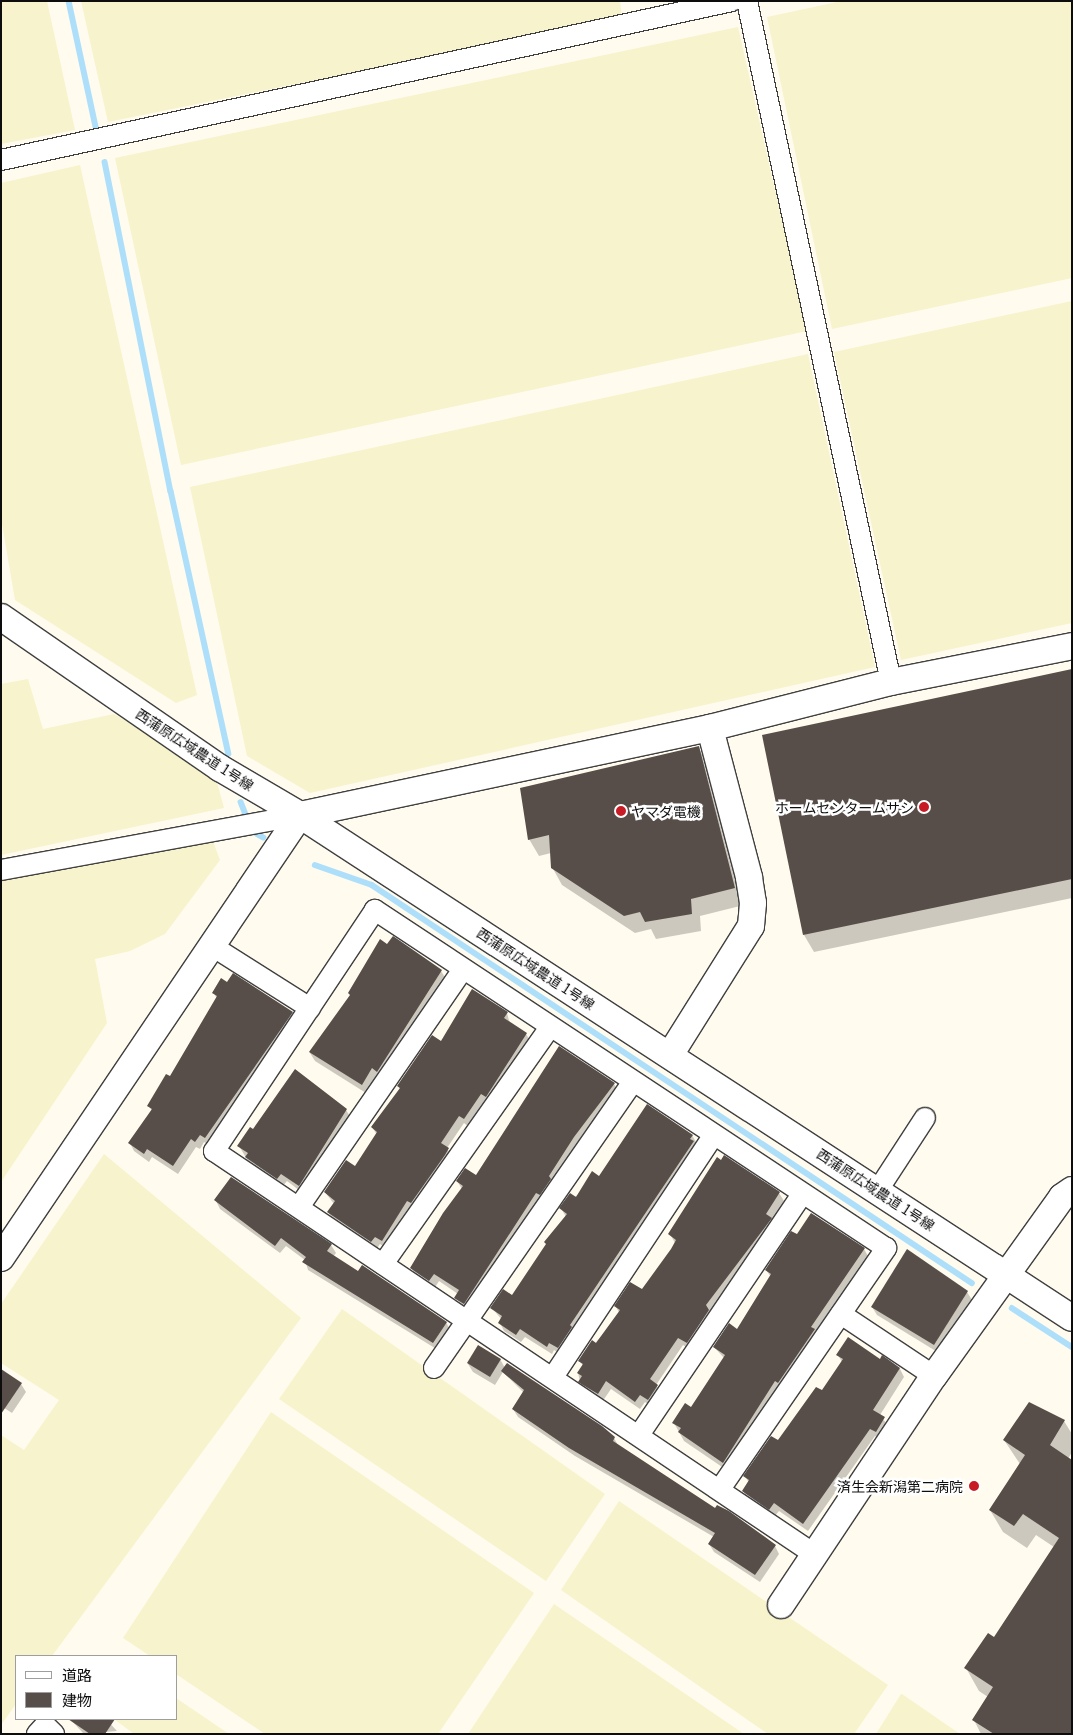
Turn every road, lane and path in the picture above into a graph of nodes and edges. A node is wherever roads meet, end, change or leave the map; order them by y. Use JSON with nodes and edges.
{"nodes":[{"id":1,"x":732,"y":1,"type":"edge"},
{"id":2,"x":747,"y":1,"type":"edge"},
{"id":3,"x":1,"y":160,"type":"edge"},
{"id":4,"x":1,"y":617,"type":"edge"},
{"id":5,"x":1072,"y":646,"type":"edge"},
{"id":6,"x":891,"y":682,"type":"junction"},
{"id":7,"x":710,"y":728,"type":"junction"},
{"id":8,"x":300,"y":815,"type":"junction"},
{"id":9,"x":1,"y":870,"type":"edge"},
{"id":10,"x":212,"y":946,"type":"junction"},
{"id":11,"x":463,"y":969,"type":"junction"},
{"id":12,"x":310,"y":1008,"type":"junction"},
{"id":13,"x":550,"y":1027,"type":"junction"},
{"id":14,"x":670,"y":1055,"type":"junction"},
{"id":15,"x":632,"y":1083,"type":"junction"},
{"id":16,"x":925,"y":1118,"type":"dead end"},
{"id":17,"x":713,"y":1136,"type":"junction"},
{"id":18,"x":878,"y":1190,"type":"junction"},
{"id":19,"x":1072,"y":1190,"type":"edge"},
{"id":20,"x":802,"y":1194,"type":"junction"},
{"id":21,"x":299,"y":1207,"type":"junction"},
{"id":22,"x":1,"y":1258,"type":"edge"},
{"id":23,"x":383,"y":1264,"type":"junction"},
{"id":24,"x":1007,"y":1276,"type":"junction"},
{"id":25,"x":841,"y":1314,"type":"junction"},
{"id":26,"x":1072,"y":1318,"type":"edge"},
{"id":27,"x":467,"y":1320,"type":"junction"},
{"id":28,"x":434,"y":1368,"type":"dead end"},
{"id":29,"x":934,"y":1376,"type":"junction"},
{"id":30,"x":553,"y":1377,"type":"junction"},
{"id":31,"x":639,"y":1435,"type":"junction"},
{"id":32,"x":720,"y":1489,"type":"junction"},
{"id":33,"x":814,"y":1554,"type":"junction"},
{"id":34,"x":781,"y":1604,"type":"dead end"},
{"id":35,"x":37,"y":1734,"type":"edge"},
{"id":36,"x":54,"y":1734,"type":"edge"}],
"edges":[{"from":1,"to":3,"type":"street"},
{"from":2,"to":6,"type":"street"},
{"from":4,"to":8,"type":"street","name":"西蒲原広域農道 1号線"},
{"from":5,"to":6,"type":"street"},
{"from":6,"to":7,"type":"street"},
{"from":7,"to":8,"type":"street"},
{"from":7,"to":14,"type":"street"},
{"from":8,"to":9,"type":"street"},
{"from":8,"to":10,"type":"street"},
{"from":8,"to":14,"type":"street","name":"西蒲原広域農道 1号線"},
{"from":10,"to":12,"type":"street"},
{"from":10,"to":22,"type":"street"},
{"from":11,"to":12,"type":"street"},
{"from":11,"to":13,"type":"street"},
{"from":11,"to":21,"type":"street"},
{"from":12,"to":21,"type":"street"},
{"from":13,"to":15,"type":"street"},
{"from":13,"to":23,"type":"street"},
{"from":14,"to":18,"type":"street","name":"西蒲原広域農道 1号線"},
{"from":15,"to":17,"type":"street"},
{"from":15,"to":27,"type":"street"},
{"from":16,"to":18,"type":"street"},
{"from":17,"to":20,"type":"street"},
{"from":17,"to":30,"type":"street"},
{"from":18,"to":24,"type":"street","name":"西蒲原広域農道 1号線"},
{"from":19,"to":24,"type":"street"},
{"from":20,"to":25,"type":"street"},
{"from":20,"to":31,"type":"street"},
{"from":21,"to":23,"type":"street"},
{"from":23,"to":27,"type":"street"},
{"from":24,"to":26,"type":"street","name":"西蒲原広域農道 1号線"},
{"from":24,"to":29,"type":"street"},
{"from":25,"to":29,"type":"street"},
{"from":25,"to":32,"type":"street"},
{"from":27,"to":28,"type":"street"},
{"from":27,"to":30,"type":"street"},
{"from":29,"to":33,"type":"street"},
{"from":30,"to":31,"type":"street"},
{"from":31,"to":32,"type":"street"},
{"from":32,"to":33,"type":"street"},
{"from":33,"to":34,"type":"street"},
{"from":35,"to":36,"type":"street"}]}
